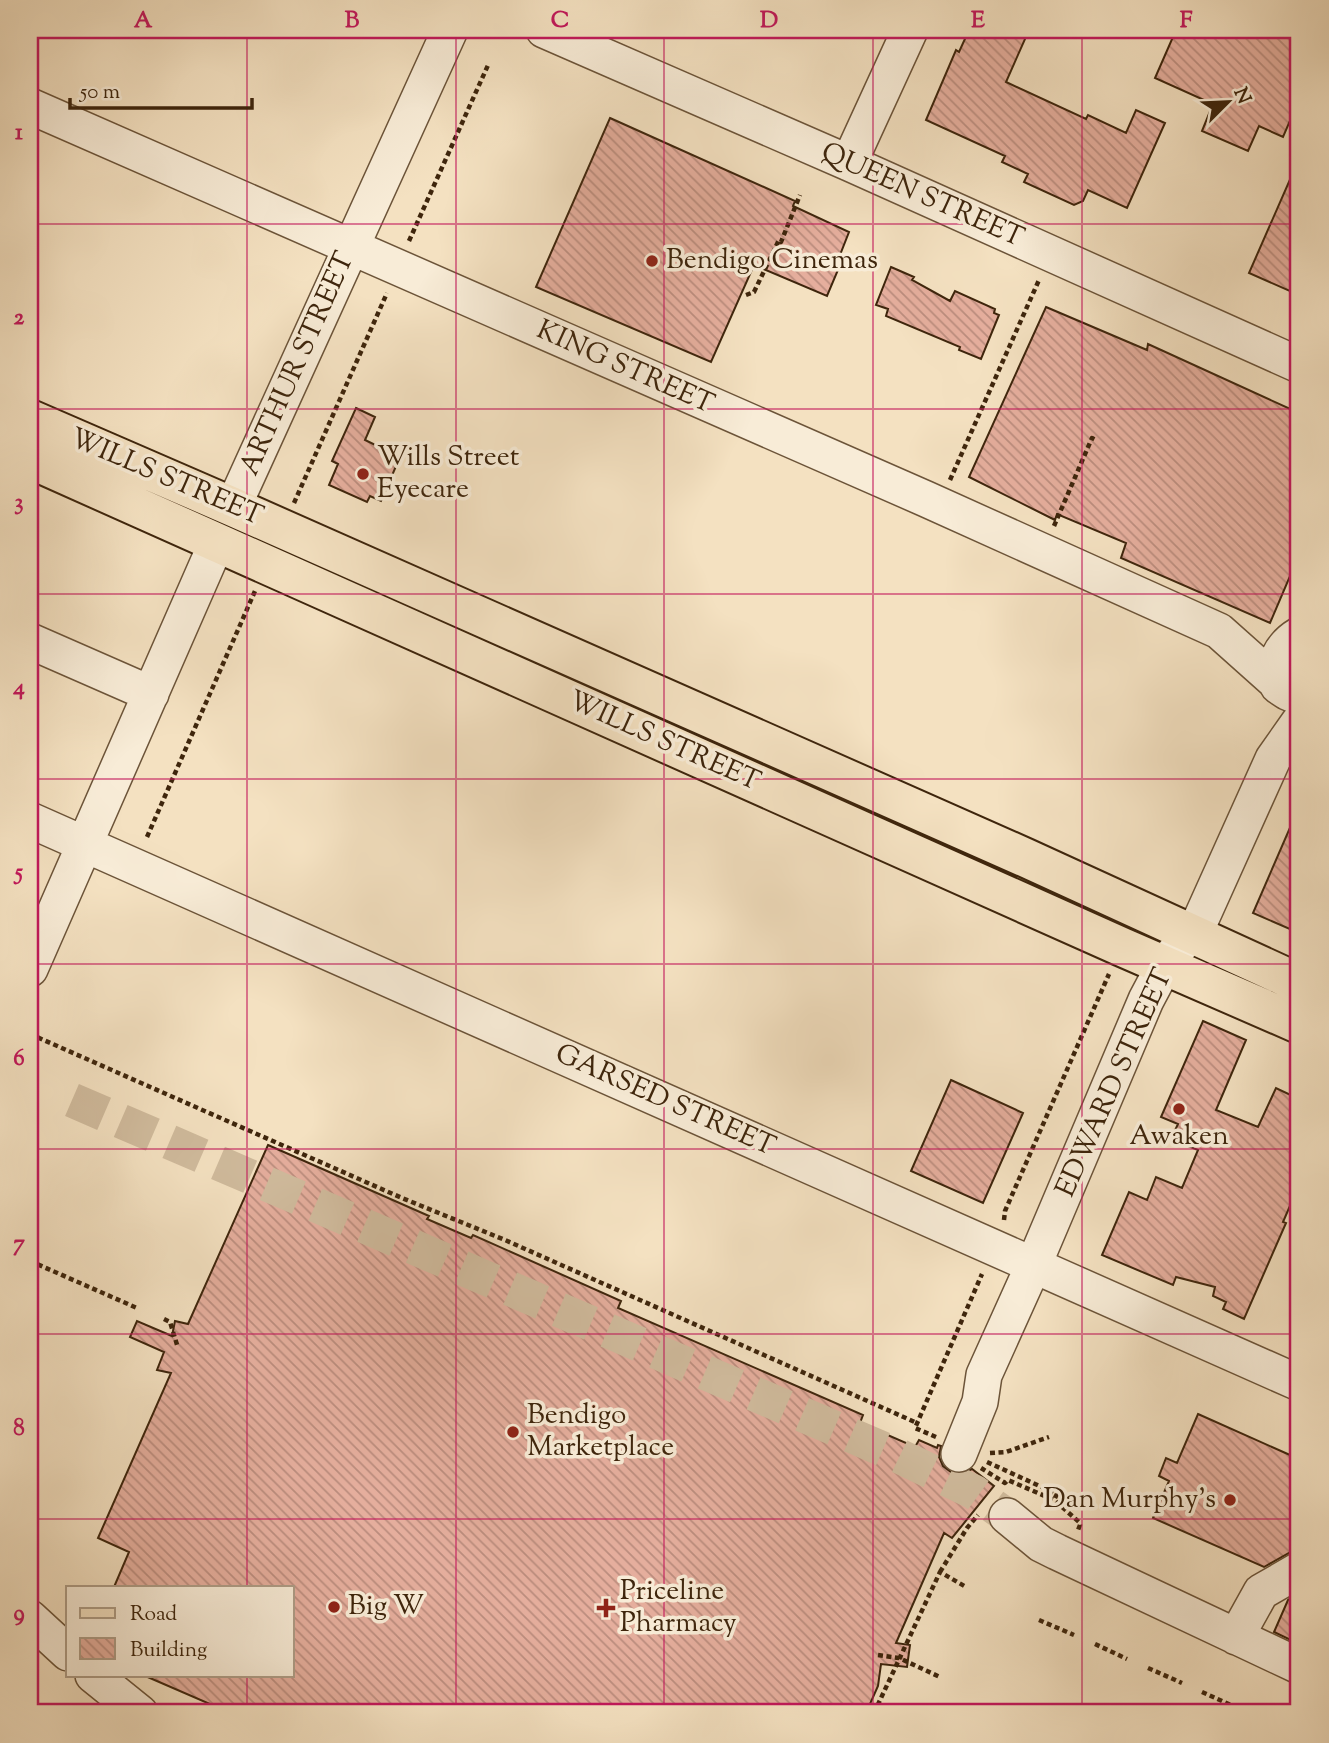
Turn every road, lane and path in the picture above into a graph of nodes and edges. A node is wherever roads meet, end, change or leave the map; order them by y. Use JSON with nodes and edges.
{"nodes":[{"id":1,"x":450,"y":30,"type":"edge"},
{"id":2,"x":544,"y":30,"type":"edge"},
{"id":3,"x":910,"y":30,"type":"edge"},
{"id":4,"x":489,"y":63,"type":"dead end"},
{"id":5,"x":30,"y":106,"type":"edge"},
{"id":6,"x":849,"y":163,"type":"junction"},
{"id":7,"x":800,"y":195,"type":"dead end"},
{"id":8,"x":406,"y":247,"type":"dead end"},
{"id":9,"x":351,"y":248,"type":"junction"},
{"id":10,"x":1050,"y":254,"type":"junction"},
{"id":11,"x":746,"y":295,"type":"dead end"},
{"id":12,"x":386,"y":297,"type":"dead end"},
{"id":13,"x":1299,"y":365,"type":"edge"},
{"id":14,"x":30,"y":419,"type":"edge"},
{"id":15,"x":1096,"y":440,"type":"dead end"},
{"id":16,"x":30,"y":459,"type":"edge"},
{"id":17,"x":950,"y":480,"type":"dead end"},
{"id":18,"x":233,"y":507,"type":"junction"},
{"id":19,"x":291,"y":509,"type":"dead end"},
{"id":20,"x":1054,"y":526,"type":"dead end"},
{"id":21,"x":217,"y":542,"type":"junction"},
{"id":22,"x":259,"y":583,"type":"dead end"},
{"id":23,"x":1219,"y":631,"type":"junction"},
{"id":24,"x":1298,"y":636,"type":"edge"},
{"id":25,"x":30,"y":641,"type":"edge"},
{"id":26,"x":1284,"y":688,"type":"edge"},
{"id":27,"x":151,"y":694,"type":"junction"},
{"id":28,"x":1299,"y":722,"type":"edge"},
{"id":29,"x":1273,"y":759,"type":"junction"},
{"id":30,"x":30,"y":820,"type":"edge"},
{"id":31,"x":147,"y":836,"type":"dead end"},
{"id":32,"x":85,"y":844,"type":"junction"},
{"id":33,"x":1191,"y":933,"type":"junction"},
{"id":34,"x":1114,"y":963,"type":"dead end"},
{"id":35,"x":1164,"y":966,"type":"junction"},
{"id":36,"x":30,"y":969,"type":"edge"},
{"id":37,"x":1293,"y":980,"type":"edge"},
{"id":38,"x":1285,"y":1018,"type":"edge"},
{"id":39,"x":30,"y":1034,"type":"edge"},
{"id":40,"x":1002,"y":1228,"type":"dead end"},
{"id":41,"x":30,"y":1261,"type":"edge"},
{"id":42,"x":1034,"y":1264,"type":"junction"},
{"id":43,"x":985,"y":1265,"type":"dead end"},
{"id":44,"x":137,"y":1308,"type":"dead end"},
{"id":45,"x":164,"y":1319,"type":"dead end"},
{"id":46,"x":178,"y":1348,"type":"dead end"},
{"id":47,"x":1299,"y":1383,"type":"edge"},
{"id":48,"x":1049,"y":1437,"type":"dead end"},
{"id":49,"x":958,"y":1449,"type":"junction"},
{"id":50,"x":998,"y":1500,"type":"junction"},
{"id":51,"x":1054,"y":1500,"type":"junction"},
{"id":52,"x":1066,"y":1556,"type":"junction"},
{"id":53,"x":1299,"y":1570,"type":"edge"},
{"id":54,"x":940,"y":1572,"type":"junction"},
{"id":55,"x":965,"y":1587,"type":"dead end"},
{"id":56,"x":30,"y":1618,"type":"edge"},
{"id":57,"x":1039,"y":1620,"type":"dead end"},
{"id":58,"x":1074,"y":1635,"type":"dead end"},
{"id":59,"x":1236,"y":1637,"type":"junction"},
{"id":60,"x":1095,"y":1644,"type":"dead end"},
{"id":61,"x":66,"y":1651,"type":"edge"},
{"id":62,"x":878,"y":1654,"type":"dead end"},
{"id":63,"x":899,"y":1658,"type":"junction"},
{"id":64,"x":1127,"y":1659,"type":"dead end"},
{"id":65,"x":1299,"y":1666,"type":"edge"},
{"id":66,"x":1148,"y":1668,"type":"dead end"},
{"id":67,"x":94,"y":1676,"type":"edge"},
{"id":68,"x":940,"y":1677,"type":"dead end"},
{"id":69,"x":1182,"y":1683,"type":"dead end"},
{"id":70,"x":1202,"y":1692,"type":"dead end"},
{"id":71,"x":1233,"y":1706,"type":"dead end"},
{"id":72,"x":140,"y":1713,"type":"edge"},
{"id":73,"x":874,"y":1713,"type":"edge"}],
"edges":[{"from":1,"to":9,"type":"street","name":"ARTHUR STREET"},
{"from":2,"to":6,"type":"street","name":"QUEEN STREET"},
{"from":3,"to":6,"type":"street"},
{"from":4,"to":8,"type":"path"},
{"from":5,"to":9,"type":"street","name":"KING STREET"},
{"from":6,"to":10,"type":"street","name":"QUEEN STREET"},
{"from":7,"to":11,"type":"path"},
{"from":9,"to":18,"type":"street","name":"ARTHUR STREET"},
{"from":9,"to":23,"type":"street","name":"KING STREET"},
{"from":10,"to":13,"type":"street","name":"QUEEN STREET"},
{"from":10,"to":17,"type":"path"},
{"from":12,"to":19,"type":"path"},
{"from":14,"to":18,"type":"main road","name":"WILLS STREET"},
{"from":15,"to":20,"type":"path"},
{"from":16,"to":21,"type":"main road","name":"WILLS STREET"},
{"from":18,"to":21,"type":"main road","name":"ARTHUR STREET"},
{"from":18,"to":33,"type":"main road","name":"WILLS STREET"},
{"from":21,"to":27,"type":"street","name":"ARTHUR STREET"},
{"from":21,"to":35,"type":"main road","name":"WILLS STREET"},
{"from":22,"to":31,"type":"path"},
{"from":23,"to":24,"type":"street","name":"KING STREET"},
{"from":23,"to":26,"type":"street","name":"KING STREET"},
{"from":24,"to":26,"type":"street","name":"EDWARD STREET"},
{"from":25,"to":27,"type":"street"},
{"from":26,"to":29,"type":"street","name":"EDWARD STREET"},
{"from":27,"to":32,"type":"street","name":"ARTHUR STREET"},
{"from":28,"to":29,"type":"street","name":"EDWARD STREET"},
{"from":29,"to":33,"type":"street","name":"EDWARD STREET"},
{"from":30,"to":32,"type":"street","name":"GARSED STREET"},
{"from":32,"to":36,"type":"street","name":"ARTHUR STREET"},
{"from":32,"to":42,"type":"street","name":"GARSED STREET"},
{"from":33,"to":35,"type":"street","name":"EDWARD STREET"},
{"from":33,"to":37,"type":"main road","name":"WILLS STREET"},
{"from":34,"to":40,"type":"path"},
{"from":35,"to":38,"type":"main road","name":"WILLS STREET"},
{"from":35,"to":42,"type":"street","name":"EDWARD STREET"},
{"from":37,"to":38,"type":"main road"},
{"from":39,"to":49,"type":"path"},
{"from":41,"to":44,"type":"path"},
{"from":42,"to":47,"type":"street","name":"GARSED STREET"},
{"from":42,"to":49,"type":"street","name":"EDWARD STREET"},
{"from":43,"to":49,"type":"path"},
{"from":45,"to":46,"type":"path"},
{"from":48,"to":49,"type":"path"},
{"from":49,"to":50,"type":"path"},
{"from":49,"to":51,"type":"path"},
{"from":50,"to":51,"type":"path"},
{"from":50,"to":52,"type":"street"},
{"from":50,"to":54,"type":"path"},
{"from":51,"to":52,"type":"path"},
{"from":52,"to":59,"type":"street"},
{"from":53,"to":59,"type":"street"},
{"from":54,"to":55,"type":"path"},
{"from":54,"to":63,"type":"path"},
{"from":56,"to":61,"type":"street"},
{"from":57,"to":58,"type":"path"},
{"from":59,"to":65,"type":"street"},
{"from":60,"to":64,"type":"path"},
{"from":62,"to":63,"type":"path"},
{"from":63,"to":68,"type":"path"},
{"from":63,"to":73,"type":"path"},
{"from":66,"to":69,"type":"path"},
{"from":67,"to":72,"type":"street"},
{"from":70,"to":71,"type":"path"}]}
